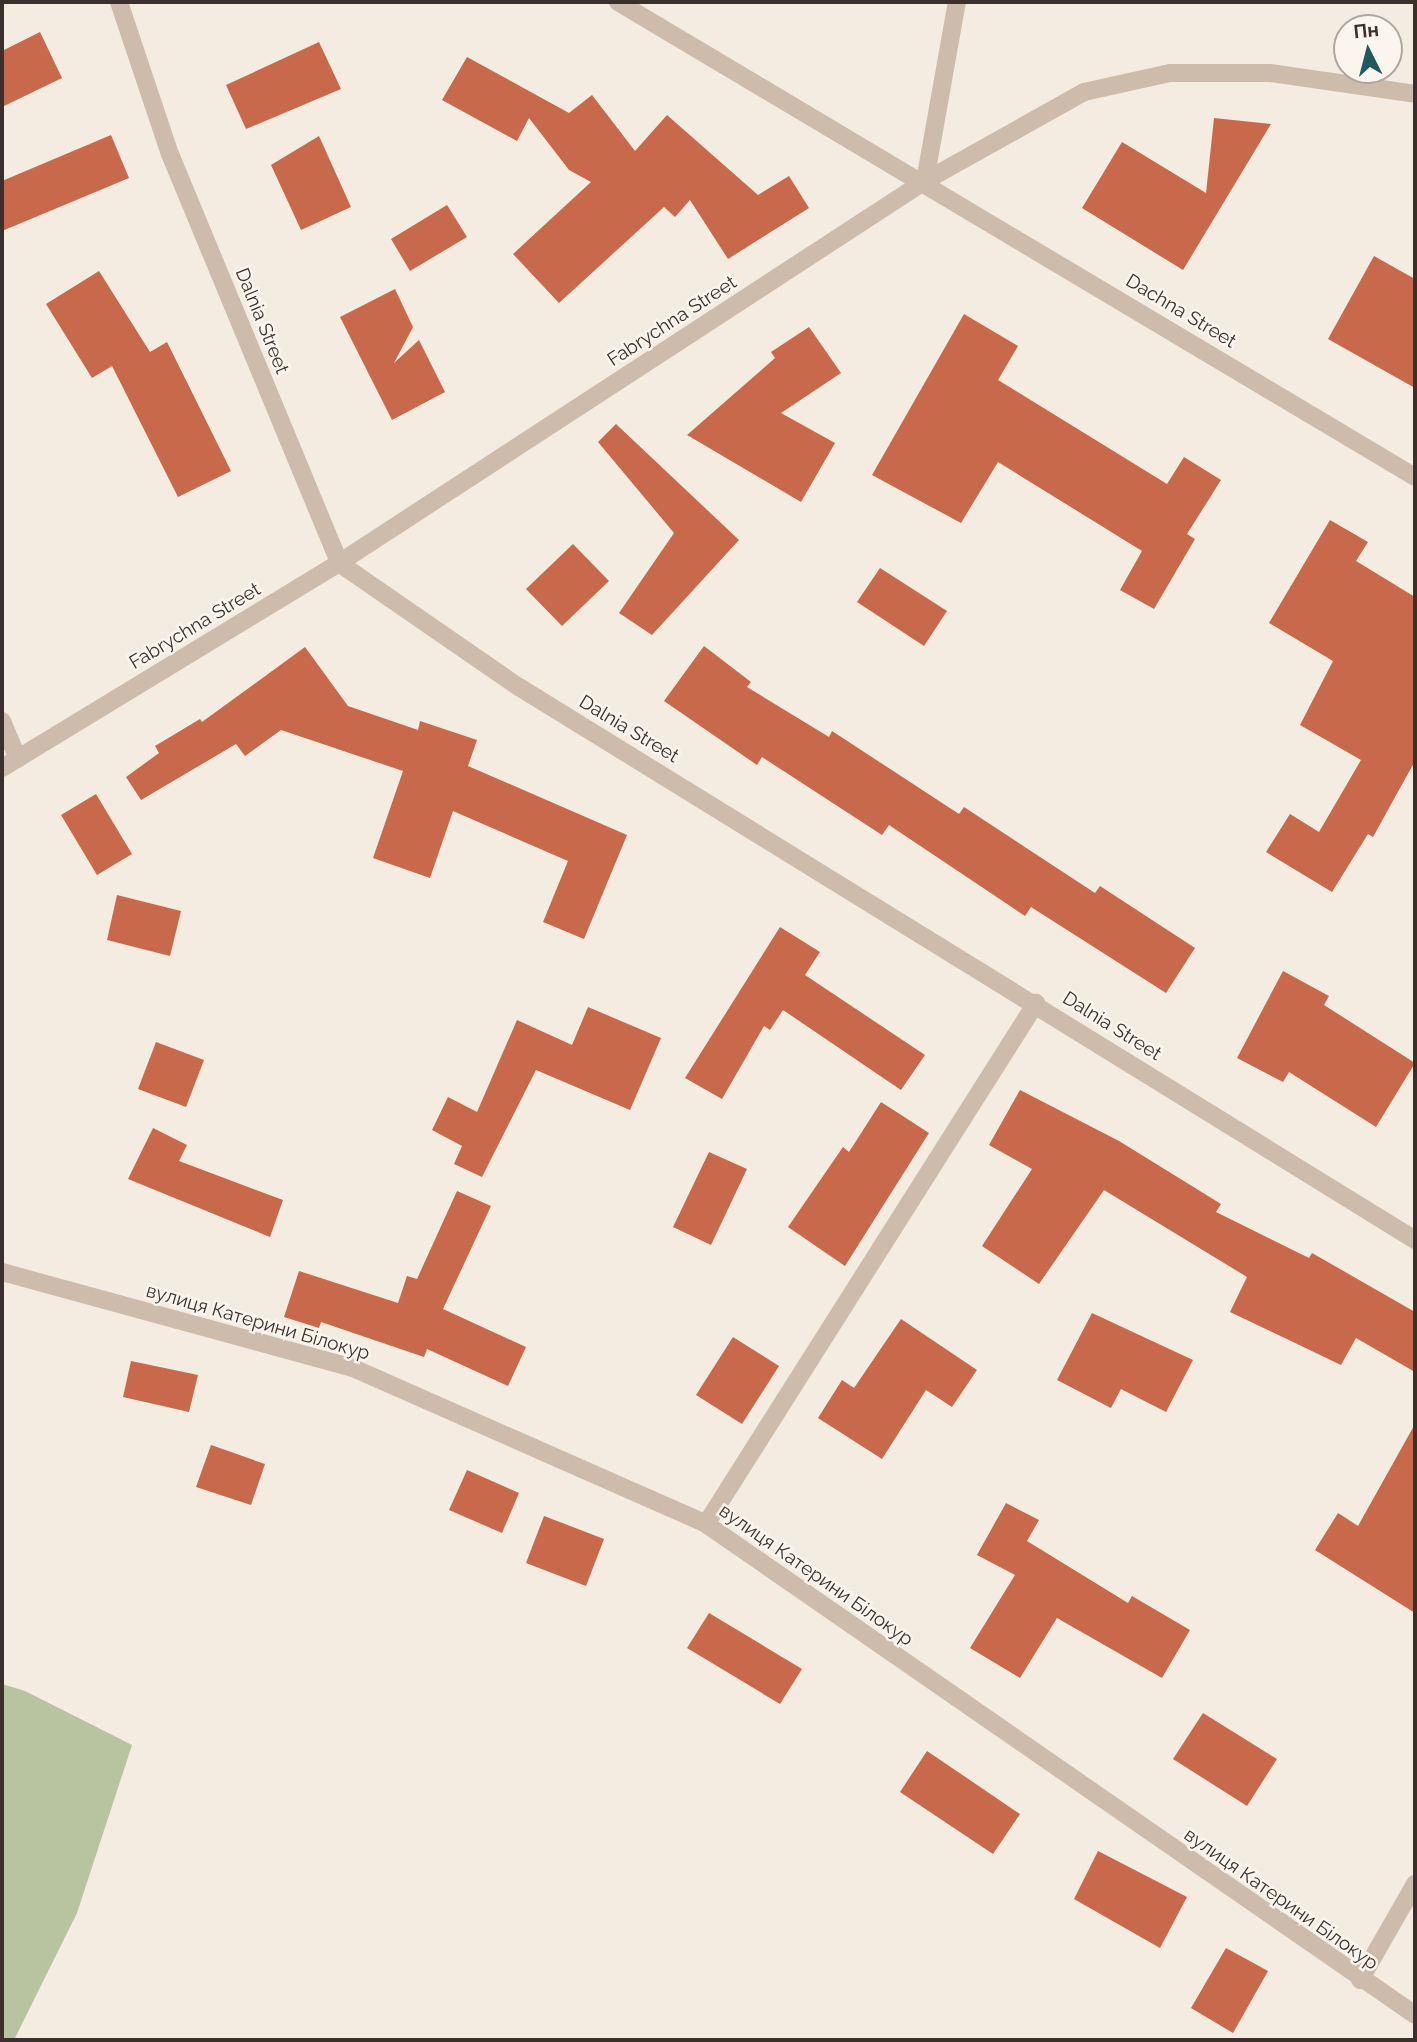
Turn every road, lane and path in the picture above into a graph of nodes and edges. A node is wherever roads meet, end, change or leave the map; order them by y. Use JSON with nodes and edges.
{"nodes":[{"id":1,"x":120,"y":2,"type":"edge"},
{"id":2,"x":618,"y":2,"type":"edge"},
{"id":3,"x":957,"y":2,"type":"edge"},
{"id":4,"x":1415,"y":94,"type":"edge"},
{"id":5,"x":925,"y":181,"type":"junction"},
{"id":6,"x":1415,"y":477,"type":"edge"},
{"id":7,"x":339,"y":563,"type":"junction"},
{"id":8,"x":2,"y":721,"type":"edge"},
{"id":9,"x":18,"y":759,"type":"junction"},
{"id":10,"x":2,"y":768,"type":"edge"},
{"id":11,"x":1036,"y":1003,"type":"junction"},
{"id":12,"x":1415,"y":1240,"type":"edge"},
{"id":13,"x":2,"y":1272,"type":"edge"},
{"id":14,"x":706,"y":1524,"type":"junction"},
{"id":15,"x":1415,"y":1884,"type":"edge"},
{"id":16,"x":1360,"y":1980,"type":"junction"},
{"id":17,"x":1415,"y":2015,"type":"edge"}],
"edges":[{"from":1,"to":7,"type":"street","name":"Dalnia Street"},
{"from":2,"to":5,"type":"street","name":"Dachna Street"},
{"from":3,"to":5,"type":"street"},
{"from":4,"to":5,"type":"street","name":"Fabrychna Street"},
{"from":5,"to":6,"type":"street","name":"Dachna Street"},
{"from":5,"to":7,"type":"street","name":"Fabrychna Street"},
{"from":7,"to":9,"type":"street","name":"Fabrychna Street"},
{"from":7,"to":11,"type":"street","name":"Dalnia Street"},
{"from":8,"to":9,"type":"street"},
{"from":9,"to":10,"type":"street","name":"Fabrychna Street"},
{"from":11,"to":12,"type":"street","name":"Dalnia Street"},
{"from":11,"to":14,"type":"street"},
{"from":13,"to":14,"type":"street","name":"вулиця Катерини Білокур"},
{"from":14,"to":16,"type":"street","name":"вулиця Катерини Білокур"},
{"from":15,"to":16,"type":"street"},
{"from":16,"to":17,"type":"street","name":"вулиця Катерини Білокур"}]}
